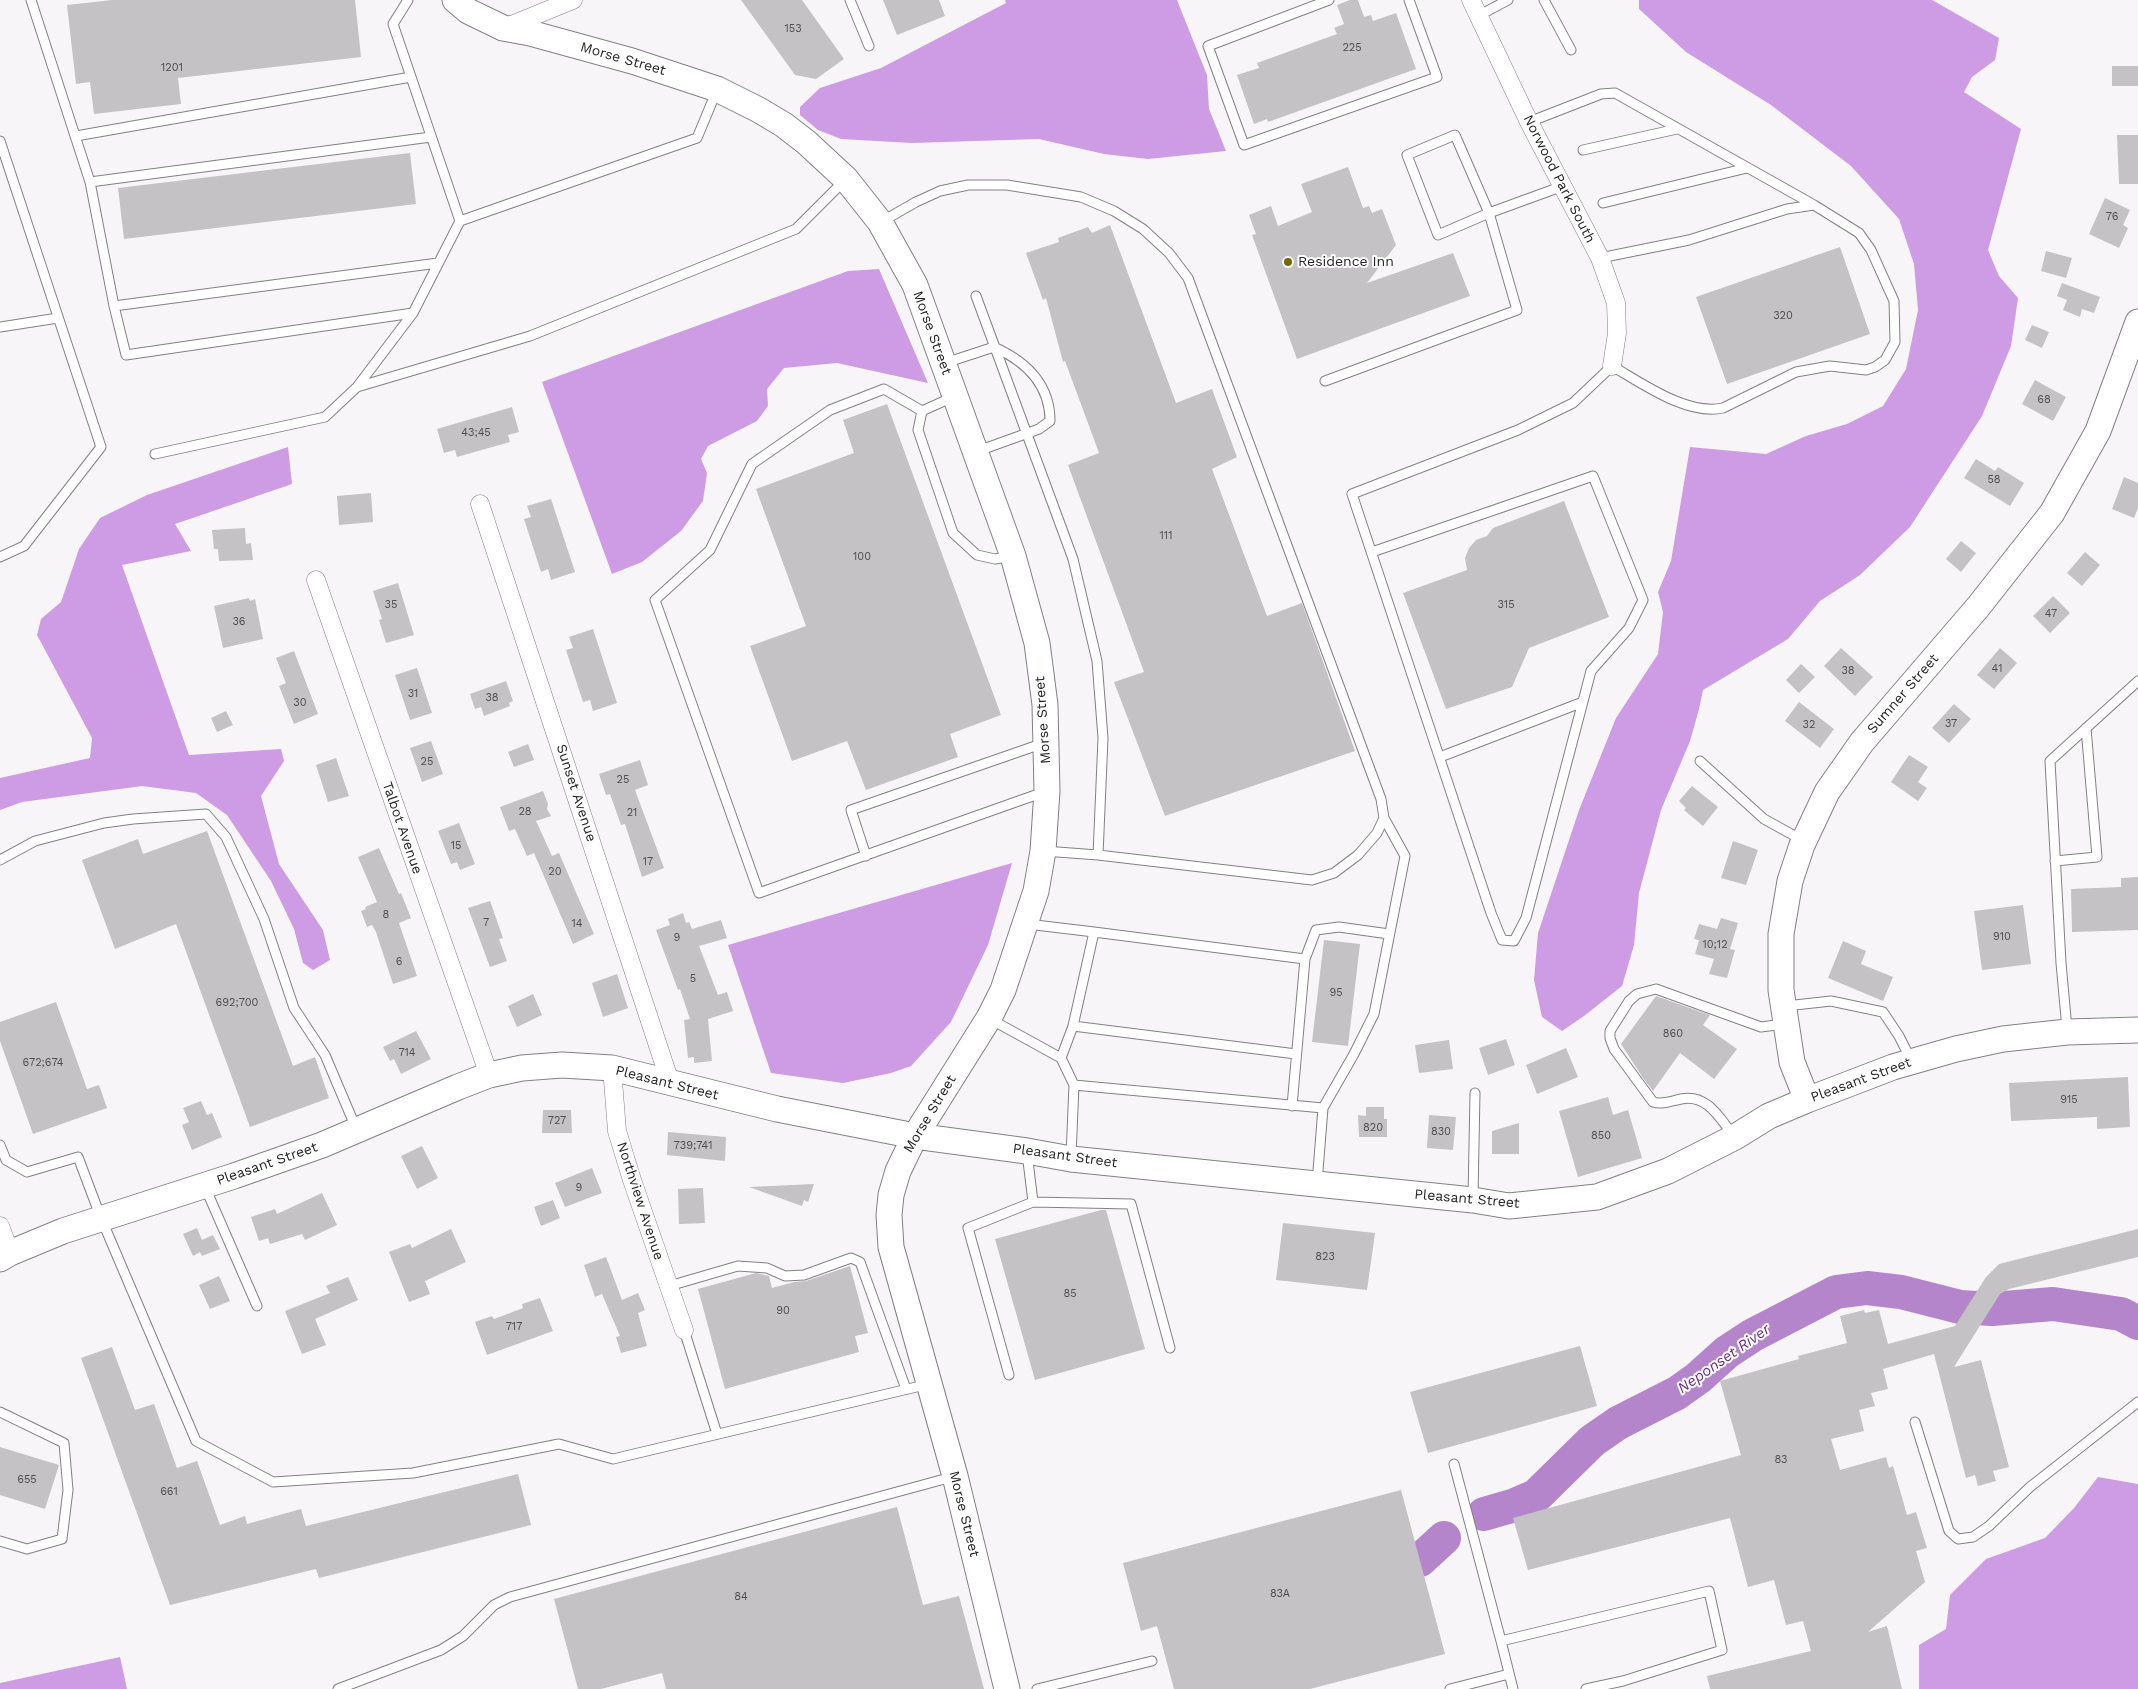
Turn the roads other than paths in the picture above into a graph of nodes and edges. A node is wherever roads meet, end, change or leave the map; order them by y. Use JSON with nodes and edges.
{"nodes":[{"id":1,"x":32,"y":0,"type":"edge"},
{"id":2,"x":408,"y":0,"type":"edge"},
{"id":3,"x":455,"y":0,"type":"edge"},
{"id":4,"x":573,"y":0,"type":"edge"},
{"id":5,"x":850,"y":0,"type":"edge"},
{"id":6,"x":1329,"y":0,"type":"edge"},
{"id":7,"x":1409,"y":0,"type":"edge"},
{"id":8,"x":1508,"y":0,"type":"edge"},
{"id":9,"x":1544,"y":0,"type":"edge"},
{"id":10,"x":1474,"y":8,"type":"edge"},
{"id":11,"x":503,"y":28,"type":"junction"},
{"id":12,"x":869,"y":46,"type":"dead end"},
{"id":13,"x":1571,"y":50,"type":"dead end"},
{"id":14,"x":411,"y":77,"type":"junction"},
{"id":15,"x":717,"y":88,"type":"junction"},
{"id":16,"x":1530,"y":122,"type":"junction"},
{"id":17,"x":1677,"y":129,"type":"junction"},
{"id":18,"x":76,"y":136,"type":"junction"},
{"id":19,"x":432,"y":137,"type":"junction"},
{"id":20,"x":0,"y":142,"type":"edge"},
{"id":21,"x":1583,"y":150,"type":"dead end"},
{"id":22,"x":1747,"y":168,"type":"junction"},
{"id":23,"x":846,"y":179,"type":"junction"},
{"id":24,"x":90,"y":182,"type":"junction"},
{"id":25,"x":1563,"y":186,"type":"junction"},
{"id":26,"x":1603,"y":202,"type":"dead end"},
{"id":27,"x":1814,"y":205,"type":"junction"},
{"id":28,"x":1489,"y":214,"type":"junction"},
{"id":29,"x":460,"y":221,"type":"junction"},
{"id":30,"x":880,"y":222,"type":"junction"},
{"id":31,"x":1600,"y":258,"type":"junction"},
{"id":32,"x":438,"y":263,"type":"junction"},
{"id":33,"x":976,"y":296,"type":"dead end"},
{"id":34,"x":114,"y":306,"type":"junction"},
{"id":35,"x":413,"y":312,"type":"junction"},
{"id":36,"x":58,"y":318,"type":"junction"},
{"id":37,"x":2138,"y":322,"type":"edge"},
{"id":38,"x":0,"y":326,"type":"edge"},
{"id":39,"x":994,"y":347,"type":"junction"},
{"id":40,"x":943,"y":364,"type":"junction"},
{"id":41,"x":1612,"y":366,"type":"junction"},
{"id":42,"x":1325,"y":381,"type":"dead end"},
{"id":43,"x":357,"y":387,"type":"junction"},
{"id":44,"x":955,"y":396,"type":"junction"},
{"id":45,"x":922,"y":411,"type":"junction"},
{"id":46,"x":1026,"y":434,"type":"junction"},
{"id":47,"x":975,"y":452,"type":"junction"},
{"id":48,"x":155,"y":454,"type":"dead end"},
{"id":49,"x":480,"y":504,"type":"dead end"},
{"id":50,"x":1372,"y":552,"type":"junction"},
{"id":51,"x":1013,"y":556,"type":"junction"},
{"id":52,"x":0,"y":557,"type":"edge"},
{"id":53,"x":316,"y":580,"type":"dead end"},
{"id":54,"x":2138,"y":682,"type":"edge"},
{"id":55,"x":2138,"y":691,"type":"edge"},
{"id":56,"x":2125,"y":692,"type":"junction"},
{"id":57,"x":1583,"y":702,"type":"junction"},
{"id":58,"x":2086,"y":728,"type":"junction"},
{"id":59,"x":1047,"y":742,"type":"junction"},
{"id":60,"x":1440,"y":757,"type":"junction"},
{"id":61,"x":1700,"y":761,"type":"dead end"},
{"id":62,"x":1046,"y":791,"type":"junction"},
{"id":63,"x":1384,"y":818,"type":"junction"},
{"id":64,"x":1804,"y":841,"type":"junction"},
{"id":65,"x":1043,"y":851,"type":"junction"},
{"id":66,"x":1098,"y":854,"type":"junction"},
{"id":67,"x":866,"y":856,"type":"junction"},
{"id":68,"x":0,"y":860,"type":"edge"},
{"id":69,"x":2055,"y":862,"type":"junction"},
{"id":70,"x":1026,"y":924,"type":"junction"},
{"id":71,"x":1094,"y":932,"type":"junction"},
{"id":72,"x":1389,"y":934,"type":"junction"},
{"id":73,"x":1305,"y":958,"type":"junction"},
{"id":74,"x":1785,"y":1015,"type":"junction"},
{"id":75,"x":989,"y":1018,"type":"junction"},
{"id":76,"x":1073,"y":1026,"type":"junction"},
{"id":77,"x":2138,"y":1030,"type":"edge"},
{"id":78,"x":2067,"y":1032,"type":"junction"},
{"id":79,"x":1296,"y":1054,"type":"junction"},
{"id":80,"x":1061,"y":1058,"type":"junction"},
{"id":81,"x":1912,"y":1062,"type":"junction"},
{"id":82,"x":612,"y":1068,"type":"junction"},
{"id":83,"x":489,"y":1076,"type":"junction"},
{"id":84,"x":670,"y":1082,"type":"junction"},
{"id":85,"x":1074,"y":1085,"type":"junction"},
{"id":86,"x":1474,"y":1093,"type":"dead end"},
{"id":87,"x":1807,"y":1100,"type":"junction"},
{"id":88,"x":1292,"y":1106,"type":"junction"},
{"id":89,"x":1323,"y":1108,"type":"junction"},
{"id":90,"x":358,"y":1130,"type":"junction"},
{"id":91,"x":915,"y":1136,"type":"junction"},
{"id":92,"x":1735,"y":1137,"type":"junction"},
{"id":93,"x":0,"y":1145,"type":"edge"},
{"id":94,"x":1027,"y":1151,"type":"junction"},
{"id":95,"x":1071,"y":1159,"type":"junction"},
{"id":96,"x":3,"y":1161,"type":"edge"},
{"id":97,"x":204,"y":1185,"type":"junction"},
{"id":98,"x":1317,"y":1185,"type":"junction"},
{"id":99,"x":1473,"y":1200,"type":"junction"},
{"id":100,"x":1033,"y":1202,"type":"junction"},
{"id":101,"x":101,"y":1218,"type":"junction"},
{"id":102,"x":0,"y":1226,"type":"edge"},
{"id":103,"x":5,"y":1256,"type":"edge"},
{"id":104,"x":669,"y":1286,"type":"junction"},
{"id":105,"x":257,"y":1306,"type":"dead end"},
{"id":106,"x":684,"y":1330,"type":"joint"},
{"id":107,"x":1170,"y":1348,"type":"dead end"},
{"id":108,"x":1009,"y":1375,"type":"dead end"},
{"id":109,"x":917,"y":1387,"type":"junction"},
{"id":110,"x":2138,"y":1402,"type":"edge"},
{"id":111,"x":0,"y":1412,"type":"edge"},
{"id":112,"x":1915,"y":1422,"type":"dead end"},
{"id":113,"x":717,"y":1434,"type":"junction"},
{"id":114,"x":1454,"y":1464,"type":"dead end"},
{"id":115,"x":955,"y":1476,"type":"junction"},
{"id":116,"x":0,"y":1541,"type":"edge"},
{"id":117,"x":1501,"y":1641,"type":"junction"},
{"id":118,"x":1152,"y":1661,"type":"dead end"},
{"id":119,"x":1509,"y":1674,"type":"junction"},
{"id":120,"x":338,"y":1689,"type":"edge"},
{"id":121,"x":1007,"y":1689,"type":"edge"},
{"id":122,"x":1037,"y":1689,"type":"edge"},
{"id":123,"x":1450,"y":1689,"type":"edge"},
{"id":124,"x":1513,"y":1689,"type":"edge"},
{"id":125,"x":1586,"y":1689,"type":"edge"}],
"edges":[{"from":1,"to":18,"type":"lane"},
{"from":2,"to":14,"type":"lane"},
{"from":3,"to":11,"type":"street","name":"Morse Street"},
{"from":4,"to":11,"type":"street"},
{"from":5,"to":12,"type":"lane"},
{"from":6,"to":7,"type":"lane"},
{"from":8,"to":10,"type":"lane"},
{"from":9,"to":13,"type":"lane"},
{"from":10,"to":16,"type":"street","name":"Norwood Park South"},
{"from":11,"to":15,"type":"street","name":"Morse Street"},
{"from":14,"to":18,"type":"lane"},
{"from":14,"to":19,"type":"lane"},
{"from":15,"to":23,"type":"street","name":"Morse Street"},
{"from":15,"to":29,"type":"lane"},
{"from":16,"to":17,"type":"lane"},
{"from":16,"to":25,"type":"street","name":"Norwood Park South"},
{"from":17,"to":21,"type":"lane"},
{"from":17,"to":22,"type":"lane"},
{"from":18,"to":24,"type":"lane"},
{"from":19,"to":24,"type":"lane"},
{"from":19,"to":29,"type":"lane"},
{"from":20,"to":36,"type":"lane"},
{"from":22,"to":26,"type":"lane"},
{"from":22,"to":27,"type":"lane"},
{"from":23,"to":30,"type":"street","name":"Morse Street"},
{"from":23,"to":43,"type":"lane"},
{"from":24,"to":34,"type":"lane"},
{"from":25,"to":28,"type":"lane"},
{"from":25,"to":31,"type":"street","name":"Norwood Park South"},
{"from":27,"to":31,"type":"lane"},
{"from":27,"to":41,"type":"lane"},
{"from":28,"to":28,"type":"lane"},
{"from":28,"to":42,"type":"lane"},
{"from":29,"to":32,"type":"lane"},
{"from":30,"to":40,"type":"street","name":"Morse Street"},
{"from":30,"to":63,"type":"lane"},
{"from":31,"to":41,"type":"street","name":"Norwood Park South"},
{"from":32,"to":34,"type":"lane"},
{"from":32,"to":35,"type":"lane"},
{"from":33,"to":39,"type":"lane"},
{"from":34,"to":35,"type":"lane"},
{"from":35,"to":43,"type":"lane"},
{"from":36,"to":38,"type":"lane"},
{"from":36,"to":52,"type":"lane"},
{"from":37,"to":64,"type":"street","name":"Sumner Street"},
{"from":39,"to":40,"type":"lane"},
{"from":39,"to":46,"type":"lane"},
{"from":39,"to":46,"type":"lane"},
{"from":40,"to":44,"type":"street","name":"Morse Street"},
{"from":41,"to":50,"type":"lane"},
{"from":43,"to":48,"type":"lane"},
{"from":44,"to":45,"type":"lane"},
{"from":44,"to":47,"type":"street","name":"Morse Street"},
{"from":45,"to":51,"type":"lane"},
{"from":45,"to":67,"type":"lane"},
{"from":46,"to":47,"type":"lane"},
{"from":46,"to":66,"type":"lane"},
{"from":47,"to":51,"type":"street","name":"Morse Street"},
{"from":49,"to":84,"type":"street","name":"Sunset Avenue"},
{"from":50,"to":57,"type":"lane"},
{"from":50,"to":60,"type":"lane"},
{"from":51,"to":59,"type":"street","name":"Morse Street"},
{"from":53,"to":83,"type":"street","name":"Talbot Avenue"},
{"from":54,"to":56,"type":"lane"},
{"from":55,"to":56,"type":"lane"},
{"from":56,"to":58,"type":"lane"},
{"from":57,"to":60,"type":"lane"},
{"from":57,"to":60,"type":"lane"},
{"from":58,"to":69,"type":"lane"},
{"from":58,"to":69,"type":"lane"},
{"from":59,"to":62,"type":"street","name":"Morse Street"},
{"from":59,"to":67,"type":"lane"},
{"from":61,"to":64,"type":"lane"},
{"from":62,"to":65,"type":"street","name":"Morse Street"},
{"from":62,"to":67,"type":"lane"},
{"from":63,"to":66,"type":"lane"},
{"from":63,"to":72,"type":"lane"},
{"from":64,"to":74,"type":"street","name":"Sumner Street"},
{"from":65,"to":66,"type":"lane"},
{"from":65,"to":70,"type":"street","name":"Morse Street"},
{"from":68,"to":90,"type":"lane"},
{"from":69,"to":78,"type":"lane"},
{"from":70,"to":71,"type":"lane"},
{"from":70,"to":75,"type":"street","name":"Morse Street"},
{"from":71,"to":73,"type":"lane"},
{"from":71,"to":76,"type":"lane"},
{"from":72,"to":73,"type":"lane"},
{"from":72,"to":89,"type":"lane"},
{"from":73,"to":79,"type":"lane"},
{"from":74,"to":81,"type":"lane"},
{"from":74,"to":87,"type":"street","name":"Sumner Street"},
{"from":74,"to":92,"type":"lane"},
{"from":75,"to":80,"type":"lane"},
{"from":75,"to":91,"type":"street","name":"Morse Street"},
{"from":76,"to":79,"type":"lane"},
{"from":76,"to":80,"type":"lane"},
{"from":77,"to":78,"type":"street","name":"Pleasant Street"},
{"from":78,"to":81,"type":"street","name":"Pleasant Street"},
{"from":79,"to":88,"type":"lane"},
{"from":80,"to":85,"type":"lane"},
{"from":81,"to":87,"type":"street","name":"Pleasant Street"},
{"from":82,"to":83,"type":"street","name":"Pleasant Street"},
{"from":82,"to":84,"type":"street","name":"Pleasant Street"},
{"from":82,"to":104,"type":"street","name":"Northview Avenue"},
{"from":83,"to":90,"type":"street","name":"Pleasant Street"},
{"from":84,"to":91,"type":"street","name":"Pleasant Street"},
{"from":85,"to":88,"type":"lane"},
{"from":85,"to":95,"type":"lane"},
{"from":86,"to":99,"type":"lane"},
{"from":87,"to":92,"type":"street","name":"Pleasant Street"},
{"from":88,"to":89,"type":"lane"},
{"from":89,"to":98,"type":"lane"},
{"from":90,"to":97,"type":"street","name":"Pleasant Street"},
{"from":91,"to":94,"type":"street","name":"Pleasant Street"},
{"from":91,"to":109,"type":"street","name":"Morse Street"},
{"from":92,"to":99,"type":"street","name":"Pleasant Street"},
{"from":93,"to":96,"type":"lane"},
{"from":94,"to":95,"type":"street","name":"Pleasant Street"},
{"from":94,"to":100,"type":"lane"},
{"from":95,"to":98,"type":"street","name":"Pleasant Street"},
{"from":96,"to":101,"type":"lane"},
{"from":97,"to":101,"type":"street","name":"Pleasant Street"},
{"from":97,"to":105,"type":"lane"},
{"from":98,"to":99,"type":"street","name":"Pleasant Street"},
{"from":100,"to":107,"type":"lane"},
{"from":100,"to":108,"type":"lane"},
{"from":101,"to":103,"type":"street","name":"Pleasant Street"},
{"from":101,"to":113,"type":"lane"},
{"from":102,"to":103,"type":"street"},
{"from":104,"to":106,"type":"street","name":"Northview Avenue"},
{"from":104,"to":109,"type":"lane"},
{"from":106,"to":113,"type":"lane"},
{"from":109,"to":113,"type":"lane"},
{"from":109,"to":115,"type":"street","name":"Morse Street"},
{"from":110,"to":112,"type":"lane"},
{"from":111,"to":116,"type":"lane"},
{"from":114,"to":117,"type":"lane"},
{"from":115,"to":120,"type":"lane"},
{"from":115,"to":121,"type":"street","name":"Morse Street"},
{"from":117,"to":119,"type":"lane"},
{"from":117,"to":125,"type":"lane"},
{"from":118,"to":122,"type":"lane"},
{"from":119,"to":123,"type":"lane"},
{"from":119,"to":124,"type":"lane"}]}
